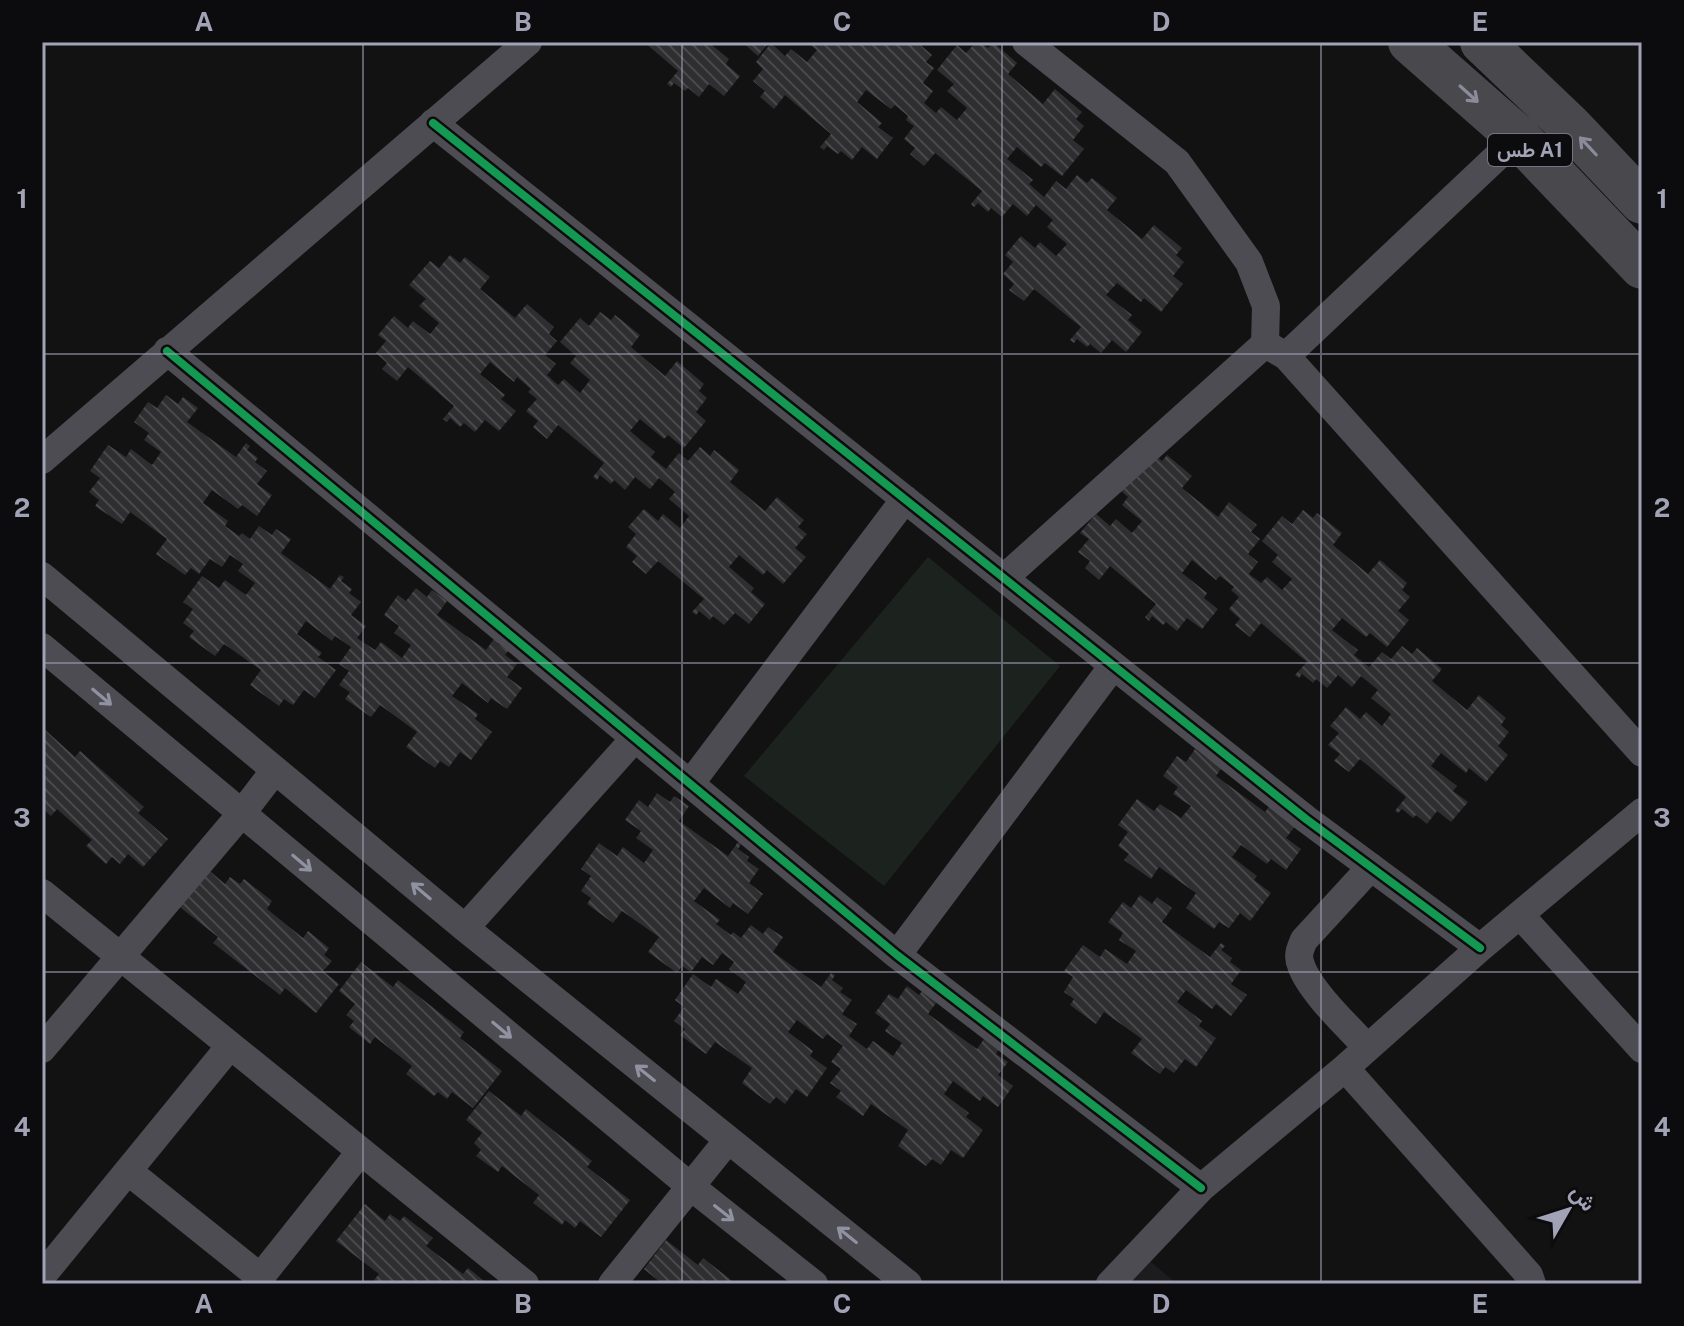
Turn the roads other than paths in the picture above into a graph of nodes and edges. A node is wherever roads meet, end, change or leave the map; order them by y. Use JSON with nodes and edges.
{"nodes":[{"id":1,"x":528,"y":42,"type":"edge"},
{"id":2,"x":1026,"y":42,"type":"edge"},
{"id":3,"x":1410,"y":42,"type":"edge"},
{"id":4,"x":1482,"y":42,"type":"edge"},
{"id":5,"x":433,"y":123,"type":"junction"},
{"id":6,"x":1518,"y":137,"type":"junction"},
{"id":7,"x":1642,"y":202,"type":"edge"},
{"id":8,"x":1642,"y":267,"type":"edge"},
{"id":9,"x":1276,"y":350,"type":"junction"},
{"id":10,"x":167,"y":351,"type":"junction"},
{"id":11,"x":42,"y":460,"type":"edge"},
{"id":12,"x":905,"y":499,"type":"junction"},
{"id":13,"x":42,"y":576,"type":"edge"},
{"id":14,"x":1004,"y":578,"type":"junction"},
{"id":15,"x":42,"y":647,"type":"edge"},
{"id":16,"x":1113,"y":666,"type":"junction"},
{"id":17,"x":635,"y":738,"type":"junction"},
{"id":18,"x":1642,"y":753,"type":"edge"},
{"id":19,"x":275,"y":770,"type":"junction"},
{"id":20,"x":690,"y":784,"type":"junction"},
{"id":21,"x":1642,"y":812,"type":"edge"},
{"id":22,"x":242,"y":813,"type":"junction"},
{"id":23,"x":1371,"y":867,"type":"junction"},
{"id":24,"x":42,"y":893,"type":"edge"},
{"id":25,"x":1520,"y":915,"type":"junction"},
{"id":26,"x":465,"y":928,"type":"junction"},
{"id":27,"x":1480,"y":948,"type":"junction"},
{"id":28,"x":897,"y":955,"type":"junction"},
{"id":29,"x":119,"y":956,"type":"junction"},
{"id":30,"x":230,"y":1046,"type":"junction"},
{"id":31,"x":1367,"y":1047,"type":"junction"},
{"id":32,"x":42,"y":1049,"type":"edge"},
{"id":33,"x":1642,"y":1049,"type":"edge"},
{"id":34,"x":1345,"y":1068,"type":"junction"},
{"id":35,"x":728,"y":1140,"type":"junction"},
{"id":36,"x":361,"y":1151,"type":"junction"},
{"id":37,"x":128,"y":1171,"type":"junction"},
{"id":38,"x":690,"y":1186,"type":"junction"},
{"id":39,"x":1201,"y":1188,"type":"junction"},
{"id":40,"x":42,"y":1276,"type":"edge"},
{"id":41,"x":258,"y":1281,"type":"edge"},
{"id":42,"x":525,"y":1284,"type":"edge"},
{"id":43,"x":612,"y":1284,"type":"edge"},
{"id":44,"x":814,"y":1284,"type":"edge"},
{"id":45,"x":908,"y":1284,"type":"edge"},
{"id":46,"x":1110,"y":1284,"type":"edge"},
{"id":47,"x":1532,"y":1284,"type":"edge"}],
"edges":[{"from":1,"to":5,"type":"street"},
{"from":2,"to":9,"type":"street"},
{"from":3,"to":6,"type":"highway","number":"طس A1","one_way":true},
{"from":7,"to":4,"type":"highway","number":"طس A1","one_way":true},
{"from":5,"to":10,"type":"street"},
{"from":5,"to":12,"type":"street"},
{"from":6,"to":8,"type":"highway","number":"طس A1"},
{"from":6,"to":9,"type":"street"},
{"from":9,"to":14,"type":"street"},
{"from":9,"to":18,"type":"street"},
{"from":10,"to":11,"type":"street"},
{"from":10,"to":17,"type":"street"},
{"from":12,"to":14,"type":"street"},
{"from":12,"to":20,"type":"street"},
{"from":13,"to":19,"type":"street"},
{"from":14,"to":16,"type":"street"},
{"from":15,"to":22,"type":"street","one_way":true},
{"from":16,"to":23,"type":"street"},
{"from":16,"to":28,"type":"street"},
{"from":17,"to":20,"type":"street"},
{"from":17,"to":26,"type":"street"},
{"from":19,"to":22,"type":"street"},
{"from":26,"to":19,"type":"street","one_way":true},
{"from":20,"to":28,"type":"street"},
{"from":21,"to":25,"type":"street"},
{"from":22,"to":29,"type":"street"},
{"from":22,"to":38,"type":"street","one_way":true},
{"from":23,"to":27,"type":"street"},
{"from":23,"to":31,"type":"street"},
{"from":24,"to":29,"type":"street"},
{"from":25,"to":27,"type":"street"},
{"from":25,"to":33,"type":"street"},
{"from":35,"to":26,"type":"street","one_way":true},
{"from":27,"to":31,"type":"street"},
{"from":28,"to":39,"type":"street"},
{"from":29,"to":30,"type":"street"},
{"from":29,"to":32,"type":"street"},
{"from":30,"to":36,"type":"street"},
{"from":30,"to":37,"type":"street"},
{"from":31,"to":34,"type":"street"},
{"from":34,"to":39,"type":"street"},
{"from":34,"to":47,"type":"street"},
{"from":35,"to":38,"type":"street"},
{"from":45,"to":35,"type":"street","one_way":true},
{"from":36,"to":41,"type":"street"},
{"from":36,"to":42,"type":"street"},
{"from":37,"to":40,"type":"street"},
{"from":37,"to":41,"type":"street"},
{"from":38,"to":43,"type":"street"},
{"from":38,"to":44,"type":"street","one_way":true},
{"from":39,"to":46,"type":"street"}]}
